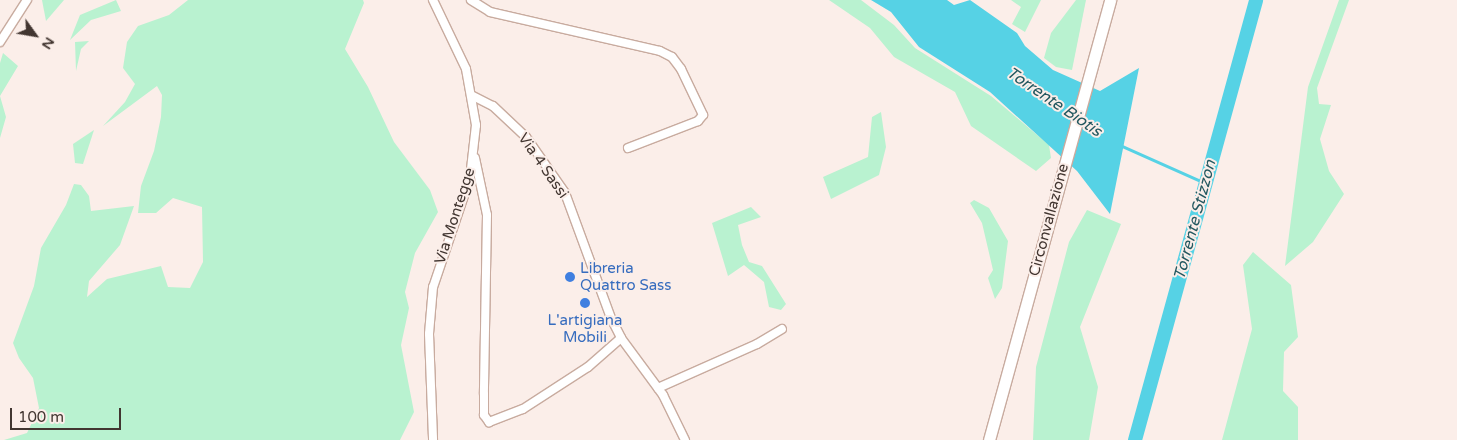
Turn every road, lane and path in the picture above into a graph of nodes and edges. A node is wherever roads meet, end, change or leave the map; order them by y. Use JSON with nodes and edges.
{"nodes":[{"id":1,"x":26,"y":0,"type":"edge"},
{"id":2,"x":433,"y":0,"type":"edge"},
{"id":3,"x":471,"y":0,"type":"edge"},
{"id":4,"x":1110,"y":0,"type":"edge"},
{"id":5,"x":0,"y":42,"type":"edge"},
{"id":6,"x":473,"y":96,"type":"junction"},
{"id":7,"x":628,"y":148,"type":"dead end"},
{"id":8,"x":474,"y":156,"type":"junction"},
{"id":9,"x":782,"y":329,"type":"dead end"},
{"id":10,"x":621,"y":338,"type":"junction"},
{"id":11,"x":658,"y":388,"type":"junction"},
{"id":12,"x":433,"y":440,"type":"edge"},
{"id":13,"x":685,"y":440,"type":"edge"},
{"id":14,"x":989,"y":440,"type":"edge"}],
"edges":[{"from":1,"to":5,"type":"street"},
{"from":2,"to":6,"type":"street","name":"Via Montegge"},
{"from":3,"to":7,"type":"street"},
{"from":4,"to":14,"type":"highway","name":"Circonvallazione"},
{"from":6,"to":8,"type":"street","name":"Via Montegge"},
{"from":6,"to":10,"type":"street","name":"Via 4 Sassi"},
{"from":8,"to":10,"type":"street"},
{"from":8,"to":12,"type":"street","name":"Via Montegge"},
{"from":9,"to":11,"type":"street"},
{"from":10,"to":11,"type":"street","name":"Via 4 Sassi"},
{"from":11,"to":13,"type":"street","name":"Via 4 Sassi"}]}
